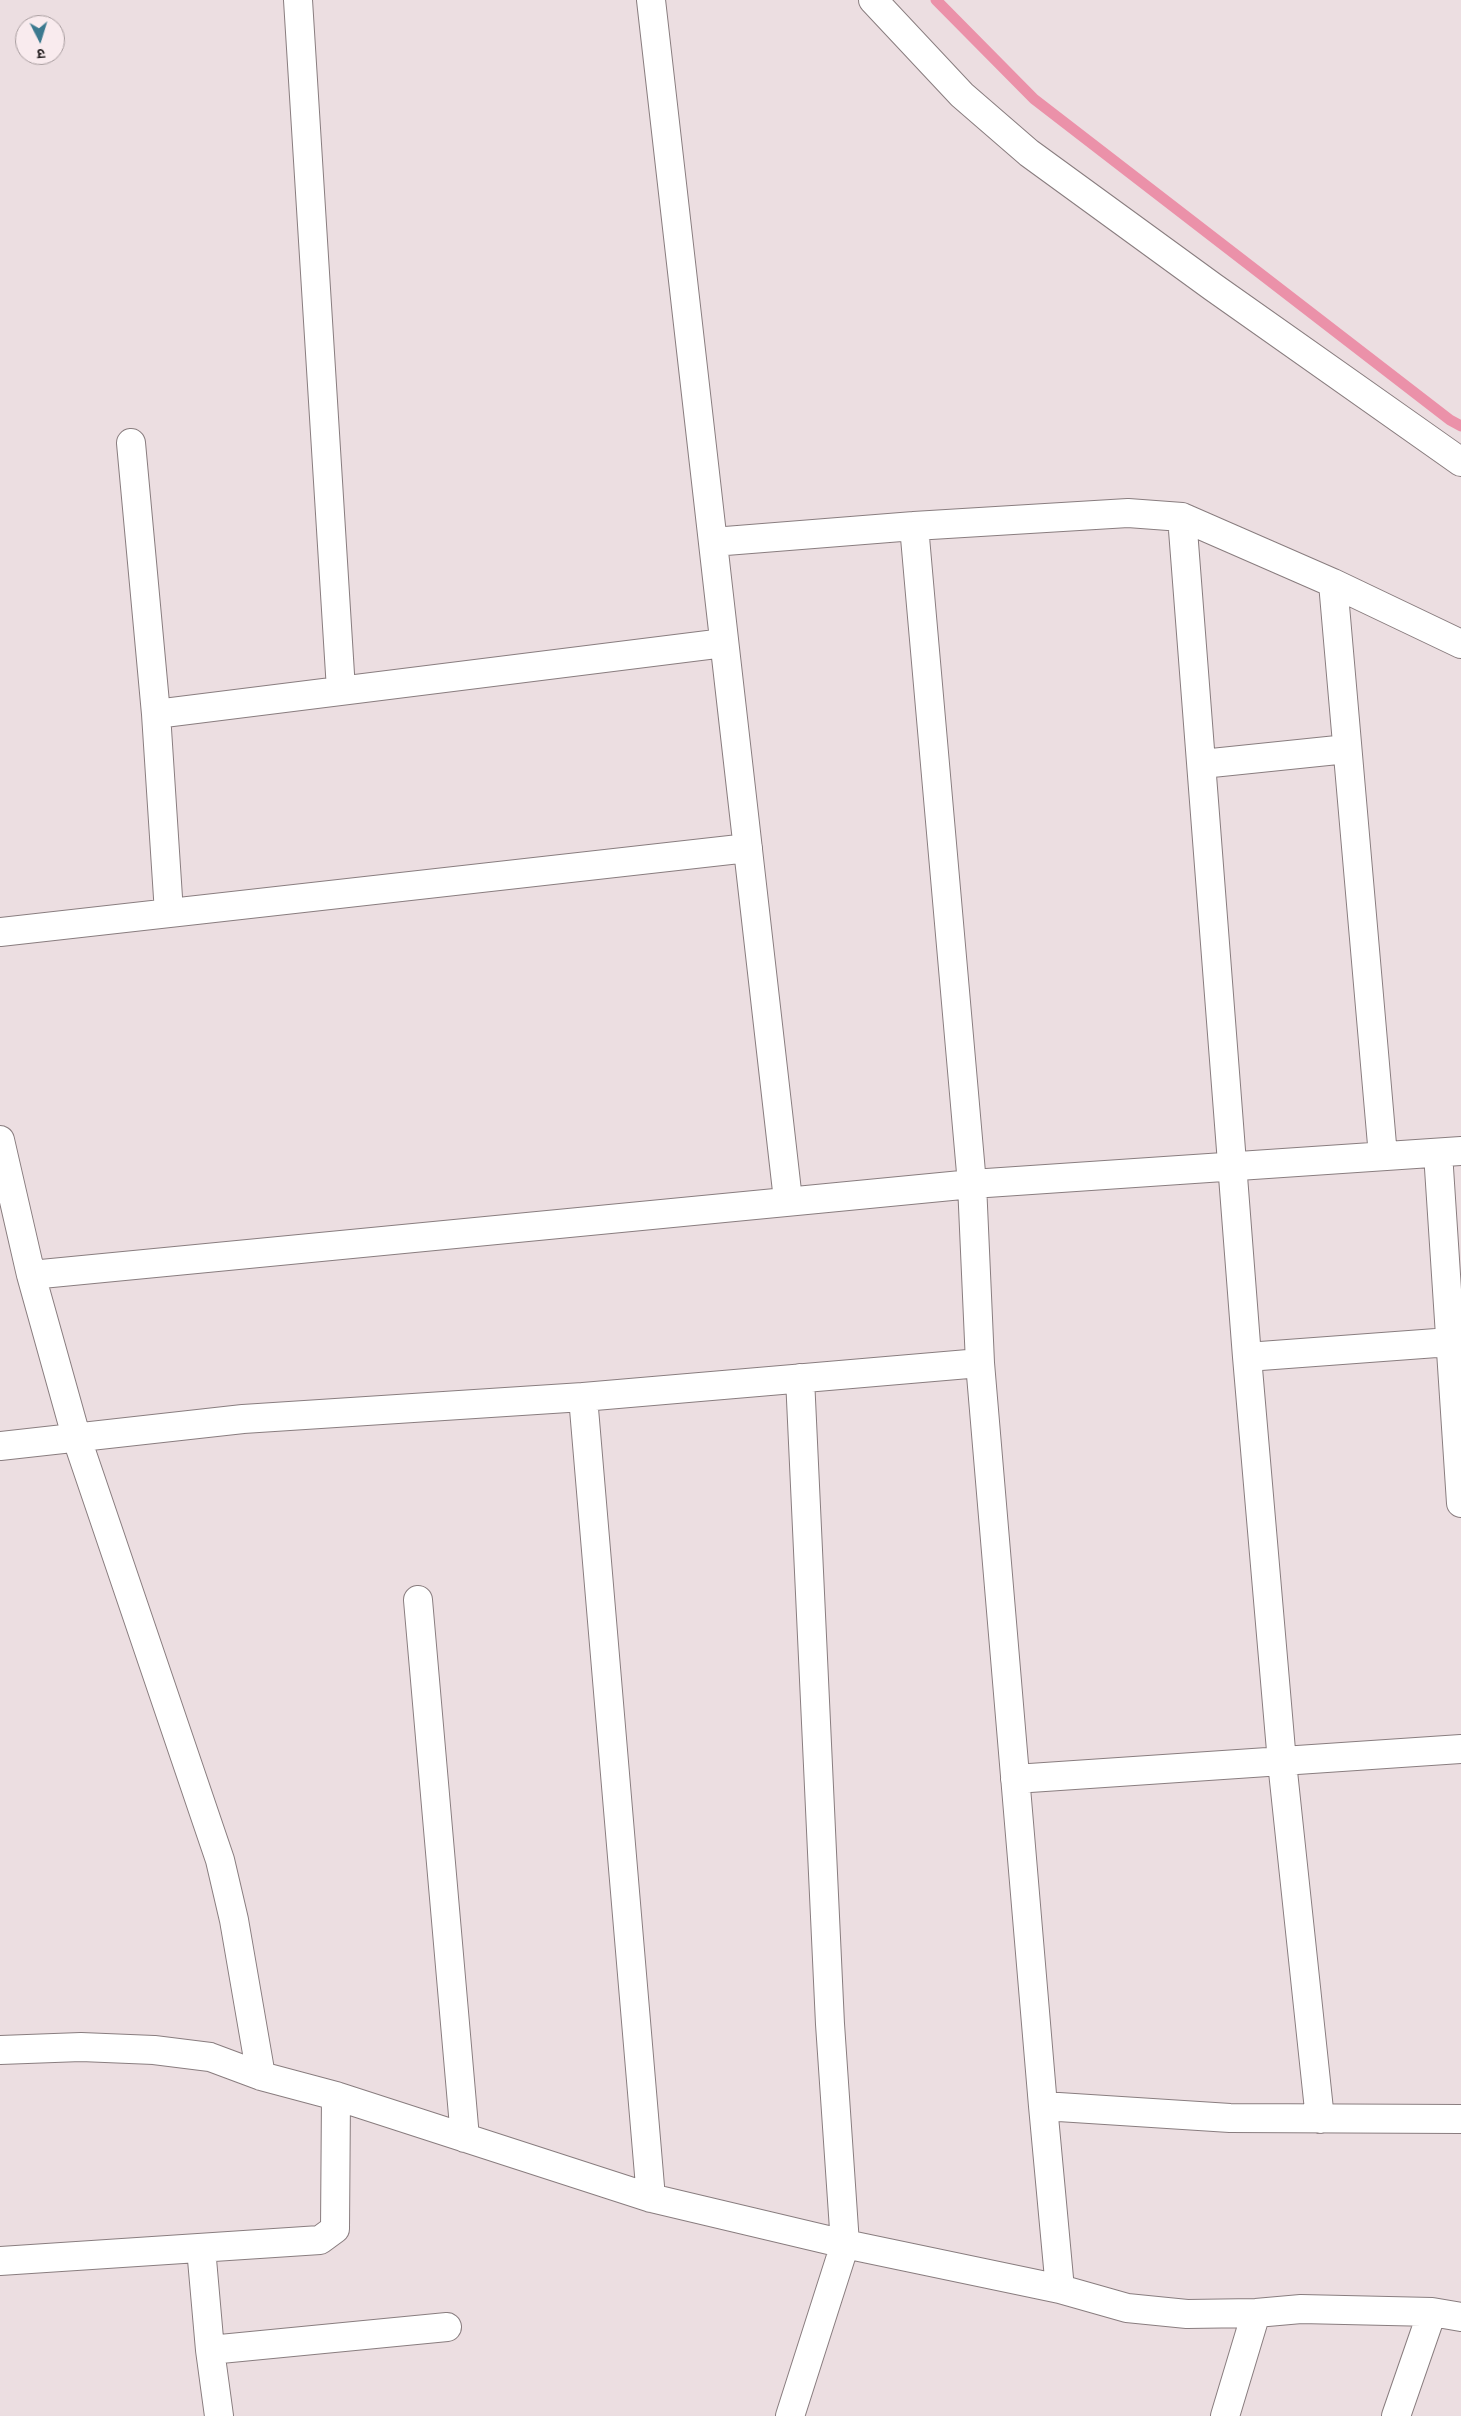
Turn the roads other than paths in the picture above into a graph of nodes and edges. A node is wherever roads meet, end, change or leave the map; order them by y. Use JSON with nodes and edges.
{"nodes":[{"id":1,"x":298,"y":0,"type":"edge"},
{"id":2,"x":651,"y":0,"type":"edge"},
{"id":3,"x":873,"y":0,"type":"edge"},
{"id":4,"x":130,"y":443,"type":"dead end"},
{"id":5,"x":1461,"y":462,"type":"edge"},
{"id":6,"x":1182,"y":517,"type":"junction"},
{"id":7,"x":914,"y":526,"type":"junction"},
{"id":8,"x":713,"y":542,"type":"junction"},
{"id":9,"x":1333,"y":583,"type":"junction"},
{"id":10,"x":724,"y":643,"type":"junction"},
{"id":11,"x":1461,"y":644,"type":"edge"},
{"id":12,"x":341,"y":690,"type":"junction"},
{"id":13,"x":156,"y":714,"type":"junction"},
{"id":14,"x":1347,"y":749,"type":"junction"},
{"id":15,"x":1202,"y":764,"type":"junction"},
{"id":16,"x":748,"y":848,"type":"junction"},
{"id":17,"x":169,"y":913,"type":"junction"},
{"id":18,"x":0,"y":932,"type":"edge"},
{"id":19,"x":0,"y":1140,"type":"edge"},
{"id":20,"x":1450,"y":1152,"type":"edge"},
{"id":21,"x":1383,"y":1156,"type":"junction"},
{"id":22,"x":1233,"y":1167,"type":"junction"},
{"id":23,"x":972,"y":1184,"type":"junction"},
{"id":24,"x":788,"y":1200,"type":"junction"},
{"id":25,"x":31,"y":1275,"type":"junction"},
{"id":26,"x":1450,"y":1342,"type":"junction"},
{"id":27,"x":1247,"y":1357,"type":"junction"},
{"id":28,"x":980,"y":1362,"type":"junction"},
{"id":29,"x":800,"y":1378,"type":"junction"},
{"id":30,"x":583,"y":1397,"type":"junction"},
{"id":31,"x":76,"y":1436,"type":"junction"},
{"id":32,"x":0,"y":1446,"type":"edge"},
{"id":33,"x":1461,"y":1503,"type":"edge"},
{"id":34,"x":418,"y":1600,"type":"dead end"},
{"id":35,"x":1461,"y":1749,"type":"edge"},
{"id":36,"x":1282,"y":1762,"type":"junction"},
{"id":37,"x":1015,"y":1779,"type":"junction"},
{"id":38,"x":0,"y":2050,"type":"edge"},
{"id":39,"x":261,"y":2076,"type":"junction"},
{"id":40,"x":336,"y":2096,"type":"junction"},
{"id":41,"x":1043,"y":2106,"type":"junction"},
{"id":42,"x":1320,"y":2119,"type":"junction"},
{"id":43,"x":1461,"y":2119,"type":"edge"},
{"id":44,"x":465,"y":2138,"type":"junction"},
{"id":45,"x":651,"y":2198,"type":"junction"},
{"id":46,"x":845,"y":2244,"type":"junction"},
{"id":47,"x":201,"y":2248,"type":"junction"},
{"id":48,"x":0,"y":2261,"type":"edge"},
{"id":49,"x":1060,"y":2289,"type":"junction"},
{"id":50,"x":1432,"y":2312,"type":"junction"},
{"id":51,"x":1256,"y":2313,"type":"junction"},
{"id":52,"x":1461,"y":2317,"type":"edge"},
{"id":53,"x":447,"y":2327,"type":"dead end"},
{"id":54,"x":210,"y":2350,"type":"junction"},
{"id":55,"x":219,"y":2416,"type":"edge"},
{"id":56,"x":790,"y":2416,"type":"edge"},
{"id":57,"x":1225,"y":2416,"type":"edge"},
{"id":58,"x":1396,"y":2416,"type":"edge"}],
"edges":[{"from":1,"to":12,"type":"street"},
{"from":2,"to":8,"type":"street"},
{"from":3,"to":5,"type":"street"},
{"from":4,"to":13,"type":"street"},
{"from":6,"to":7,"type":"street"},
{"from":6,"to":9,"type":"street"},
{"from":6,"to":15,"type":"street"},
{"from":7,"to":8,"type":"street"},
{"from":7,"to":23,"type":"street"},
{"from":8,"to":10,"type":"street"},
{"from":9,"to":11,"type":"street"},
{"from":9,"to":14,"type":"street"},
{"from":10,"to":12,"type":"street"},
{"from":10,"to":16,"type":"street"},
{"from":12,"to":13,"type":"street"},
{"from":13,"to":17,"type":"street"},
{"from":14,"to":15,"type":"street"},
{"from":14,"to":21,"type":"street"},
{"from":15,"to":22,"type":"street"},
{"from":16,"to":17,"type":"street"},
{"from":16,"to":24,"type":"street"},
{"from":17,"to":18,"type":"street"},
{"from":19,"to":25,"type":"street"},
{"from":20,"to":21,"type":"street"},
{"from":20,"to":26,"type":"street"},
{"from":21,"to":22,"type":"street"},
{"from":22,"to":23,"type":"street"},
{"from":22,"to":27,"type":"street"},
{"from":23,"to":24,"type":"street"},
{"from":23,"to":28,"type":"street"},
{"from":24,"to":25,"type":"street"},
{"from":25,"to":31,"type":"street"},
{"from":26,"to":27,"type":"street"},
{"from":26,"to":33,"type":"street"},
{"from":27,"to":36,"type":"street"},
{"from":28,"to":29,"type":"street"},
{"from":28,"to":37,"type":"street"},
{"from":29,"to":30,"type":"street"},
{"from":29,"to":46,"type":"street"},
{"from":30,"to":31,"type":"street"},
{"from":30,"to":45,"type":"street"},
{"from":31,"to":32,"type":"street"},
{"from":31,"to":39,"type":"street"},
{"from":34,"to":44,"type":"street"},
{"from":35,"to":36,"type":"street"},
{"from":36,"to":37,"type":"street"},
{"from":36,"to":42,"type":"street"},
{"from":37,"to":41,"type":"street"},
{"from":38,"to":39,"type":"street"},
{"from":39,"to":40,"type":"street"},
{"from":40,"to":44,"type":"street"},
{"from":40,"to":47,"type":"street"},
{"from":41,"to":42,"type":"street"},
{"from":41,"to":49,"type":"street"},
{"from":42,"to":43,"type":"street"},
{"from":44,"to":45,"type":"street"},
{"from":45,"to":46,"type":"street"},
{"from":46,"to":49,"type":"street"},
{"from":46,"to":56,"type":"street"},
{"from":47,"to":48,"type":"street"},
{"from":47,"to":54,"type":"street"},
{"from":49,"to":51,"type":"street"},
{"from":50,"to":51,"type":"street"},
{"from":50,"to":52,"type":"street"},
{"from":50,"to":58,"type":"street"},
{"from":51,"to":57,"type":"street"},
{"from":53,"to":54,"type":"street"},
{"from":54,"to":55,"type":"street"}]}
